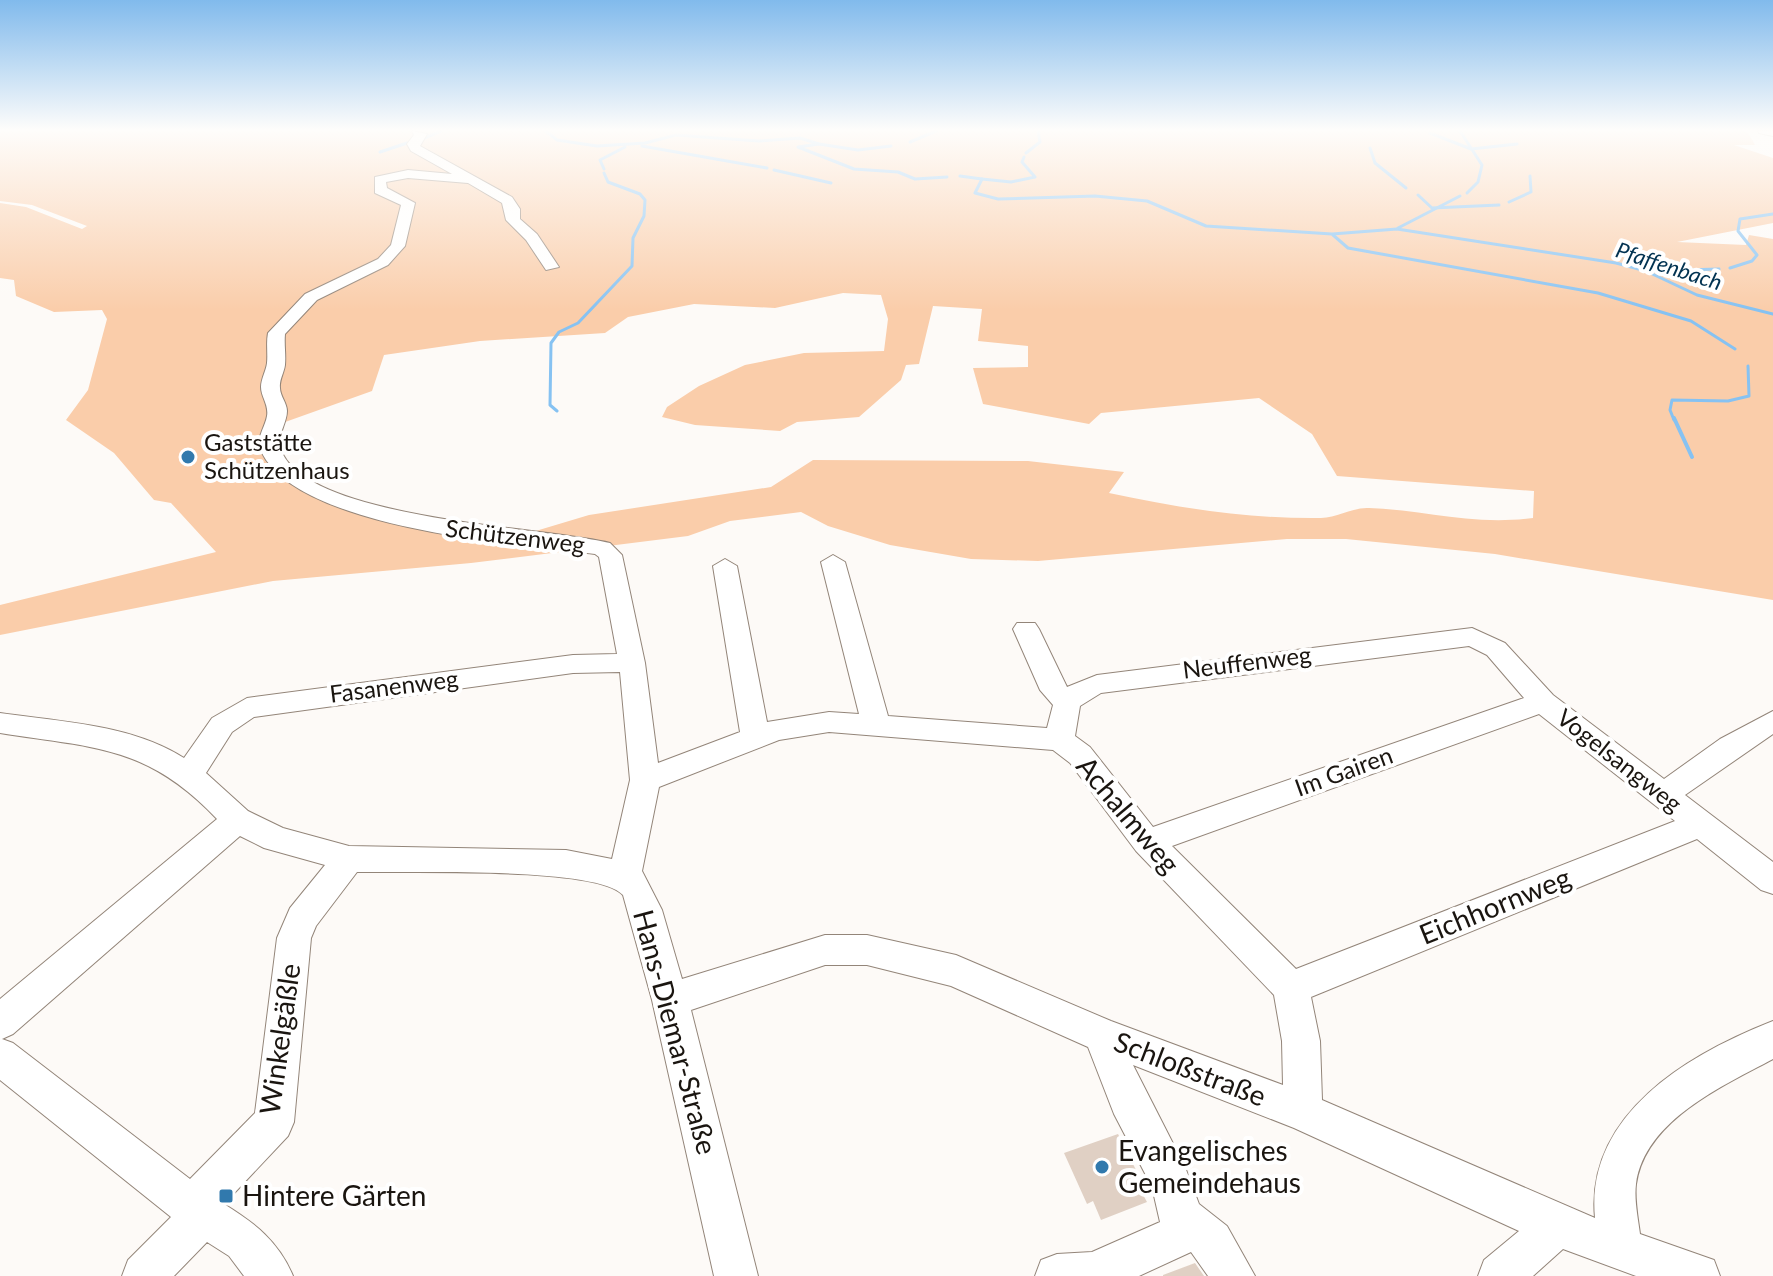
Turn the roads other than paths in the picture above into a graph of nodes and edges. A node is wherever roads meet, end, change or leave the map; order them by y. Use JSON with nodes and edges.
{"nodes":[{"id":1,"x":381,"y":191,"type":"edge"},
{"id":2,"x":491,"y":191,"type":"edge"},
{"id":3,"x":551,"y":267,"type":"dead end"},
{"id":4,"x":833,"y":562,"type":"dead end"},
{"id":5,"x":725,"y":566,"type":"dead end"},
{"id":6,"x":1026,"y":629,"type":"dead end"},
{"id":7,"x":1472,"y":637,"type":"joint"},
{"id":8,"x":632,"y":663,"type":"junction"},
{"id":9,"x":1066,"y":701,"type":"junction"},
{"id":10,"x":1543,"y":702,"type":"junction"},
{"id":11,"x":1773,"y":721,"type":"edge"},
{"id":12,"x":0,"y":723,"type":"edge"},
{"id":13,"x":876,"y":725,"type":"junction"},
{"id":14,"x":755,"y":737,"type":"junction"},
{"id":15,"x":1060,"y":740,"type":"junction"},
{"id":16,"x":189,"y":775,"type":"junction"},
{"id":17,"x":645,"y":780,"type":"junction"},
{"id":18,"x":1665,"y":794,"type":"junction"},
{"id":19,"x":237,"y":820,"type":"junction"},
{"id":20,"x":1700,"y":824,"type":"junction"},
{"id":21,"x":1147,"y":842,"type":"junction"},
{"id":22,"x":349,"y":859,"type":"junction"},
{"id":23,"x":625,"y":875,"type":"junction"},
{"id":24,"x":1773,"y":880,"type":"edge"},
{"id":25,"x":1291,"y":988,"type":"junction"},
{"id":26,"x":670,"y":1000,"type":"junction"},
{"id":27,"x":0,"y":1022,"type":"edge"},
{"id":28,"x":1102,"y":1035,"type":"junction"},
{"id":29,"x":1773,"y":1039,"type":"edge"},
{"id":30,"x":0,"y":1056,"type":"edge"},
{"id":31,"x":1303,"y":1112,"type":"junction"},
{"id":32,"x":198,"y":1211,"type":"junction"},
{"id":33,"x":1182,"y":1218,"type":"junction"},
{"id":34,"x":1557,"y":1226,"type":"junction"},
{"id":35,"x":1620,"y":1246,"type":"junction"},
{"id":36,"x":1081,"y":1275,"type":"edge"},
{"id":37,"x":144,"y":1276,"type":"edge"},
{"id":38,"x":271,"y":1276,"type":"edge"},
{"id":39,"x":736,"y":1276,"type":"edge"},
{"id":40,"x":1233,"y":1276,"type":"edge"},
{"id":41,"x":1500,"y":1276,"type":"edge"},
{"id":42,"x":1698,"y":1276,"type":"edge"}],
"edges":[{"from":1,"to":8,"type":"street","name":"Schützenweg"},
{"from":2,"to":3,"type":"street"},
{"from":4,"to":13,"type":"street"},
{"from":5,"to":14,"type":"street"},
{"from":6,"to":9,"type":"street"},
{"from":7,"to":9,"type":"street","name":"Neuffenweg"},
{"from":7,"to":10,"type":"street","name":"Vogelsangweg"},
{"from":8,"to":16,"type":"street","name":"Fasanenweg"},
{"from":8,"to":17,"type":"street","name":"Schützenweg"},
{"from":9,"to":15,"type":"street"},
{"from":10,"to":18,"type":"street","name":"Vogelsangweg"},
{"from":10,"to":21,"type":"street","name":"Im Gairen"},
{"from":11,"to":18,"type":"street"},
{"from":12,"to":16,"type":"street"},
{"from":13,"to":14,"type":"street","name":"Achalmweg"},
{"from":13,"to":15,"type":"street","name":"Achalmweg"},
{"from":14,"to":17,"type":"street","name":"Achalmweg"},
{"from":15,"to":21,"type":"street","name":"Achalmweg"},
{"from":16,"to":19,"type":"street"},
{"from":17,"to":23,"type":"street","name":"Schützenweg"},
{"from":18,"to":20,"type":"street","name":"Vogelsangweg"},
{"from":19,"to":22,"type":"street"},
{"from":19,"to":27,"type":"street"},
{"from":20,"to":24,"type":"street","name":"Vogelsangweg"},
{"from":20,"to":25,"type":"street","name":"Eichhornweg"},
{"from":21,"to":25,"type":"street","name":"Achalmweg"},
{"from":22,"to":23,"type":"street"},
{"from":22,"to":32,"type":"street","name":"Winkelgäßle"},
{"from":23,"to":26,"type":"street","name":"Hans-Diemar-Straße"},
{"from":25,"to":31,"type":"street"},
{"from":26,"to":28,"type":"street","name":"Schloßstraße"},
{"from":26,"to":39,"type":"street","name":"Hans-Diemar-Straße"},
{"from":28,"to":31,"type":"street","name":"Schloßstraße"},
{"from":28,"to":33,"type":"street"},
{"from":29,"to":35,"type":"street"},
{"from":30,"to":32,"type":"street"},
{"from":31,"to":34,"type":"street","name":"Schloßstraße"},
{"from":32,"to":37,"type":"street","name":"Winkelgäßle"},
{"from":32,"to":38,"type":"street"},
{"from":33,"to":36,"type":"street"},
{"from":33,"to":40,"type":"street"},
{"from":34,"to":35,"type":"street","name":"Schloßstraße"},
{"from":34,"to":41,"type":"street"},
{"from":35,"to":42,"type":"street","name":"Schloßstraße"}]}
